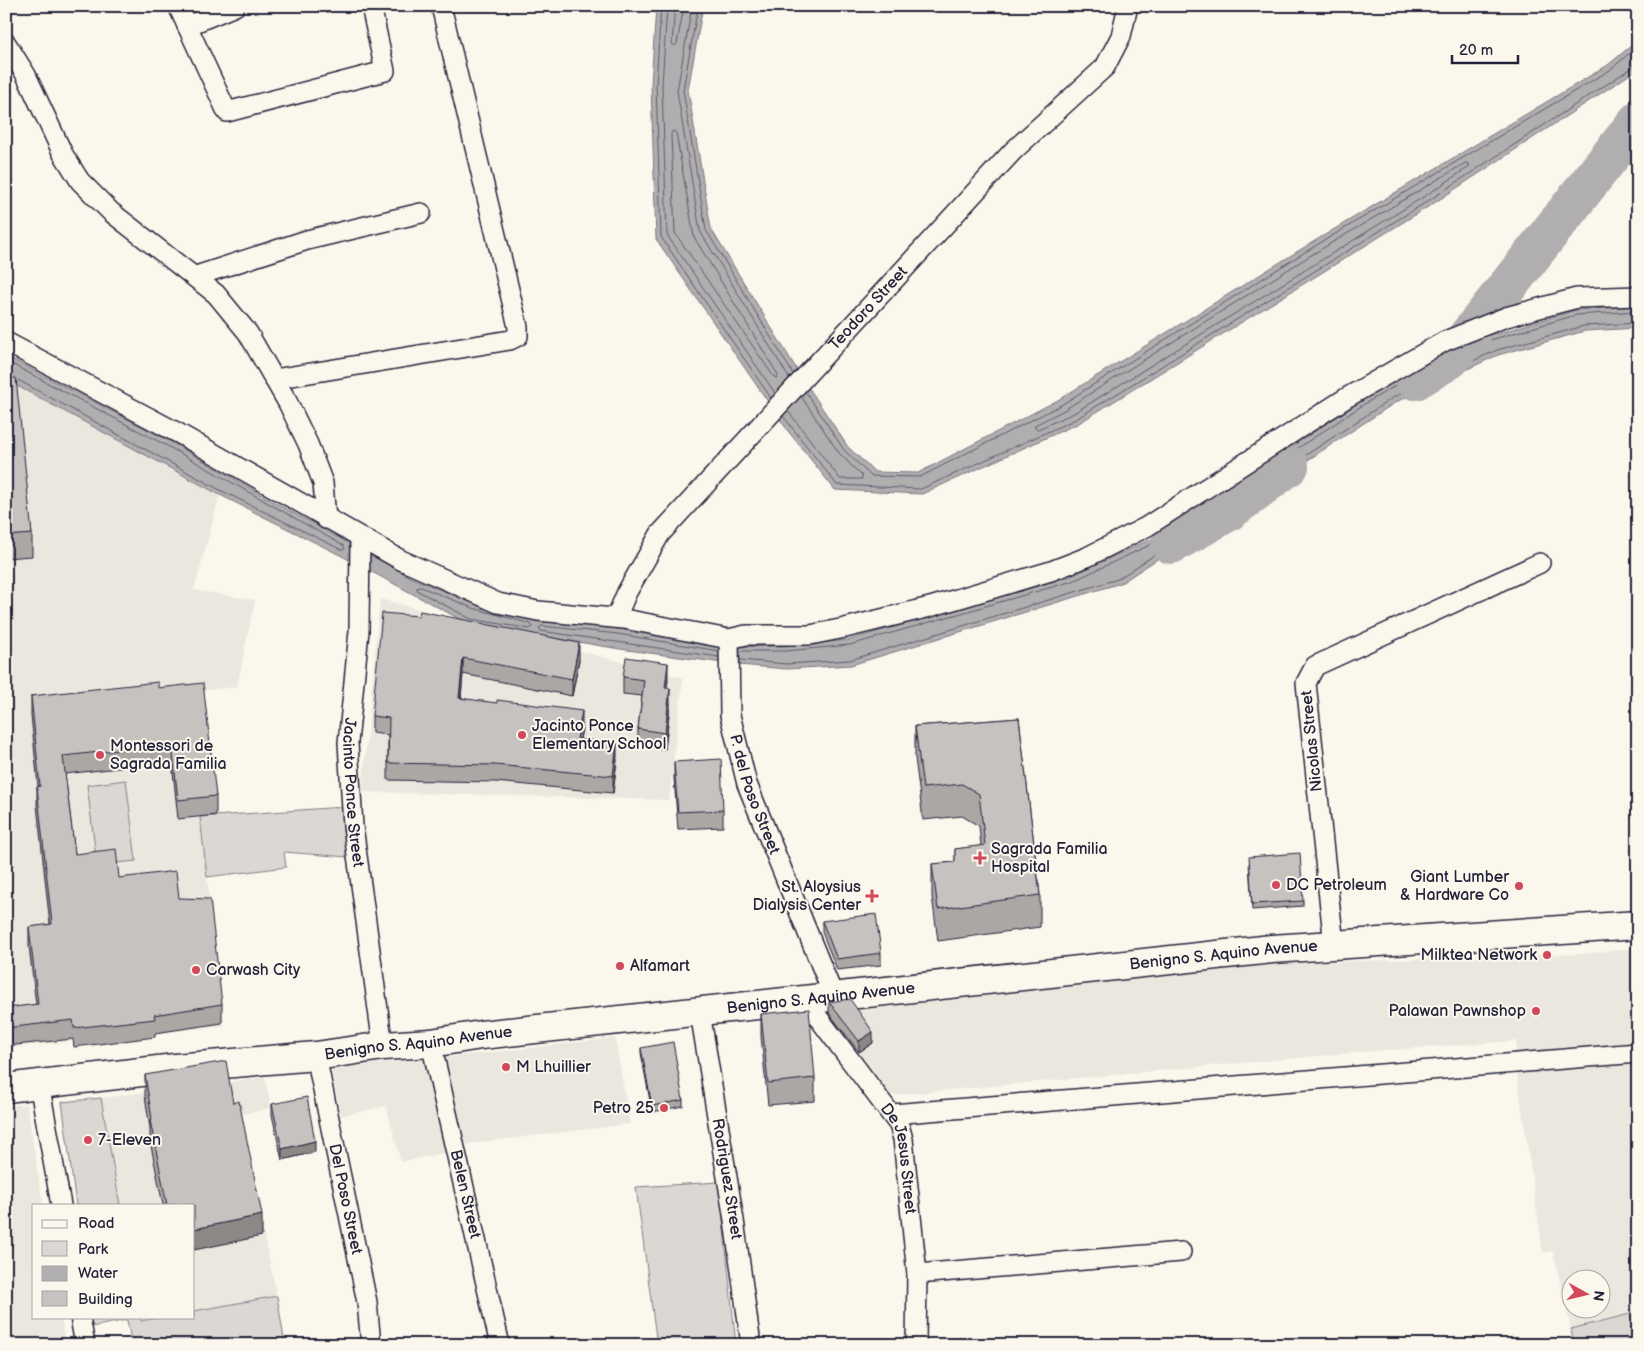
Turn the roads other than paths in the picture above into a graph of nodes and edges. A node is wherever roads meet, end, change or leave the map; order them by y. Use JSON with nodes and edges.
{"nodes":[{"id":1,"x":178,"y":6,"type":"edge"},
{"id":2,"x":235,"y":6,"type":"edge"},
{"id":3,"x":371,"y":6,"type":"edge"},
{"id":4,"x":441,"y":6,"type":"edge"},
{"id":5,"x":1128,"y":6,"type":"edge"},
{"id":6,"x":187,"y":26,"type":"junction"},
{"id":7,"x":6,"y":43,"type":"edge"},
{"id":8,"x":421,"y":213,"type":"dead end"},
{"id":9,"x":196,"y":276,"type":"junction"},
{"id":10,"x":1638,"y":296,"type":"edge"},
{"id":11,"x":6,"y":342,"type":"edge"},
{"id":12,"x":274,"y":379,"type":"junction"},
{"id":13,"x":326,"y":519,"type":"junction"},
{"id":14,"x":360,"y":537,"type":"junction"},
{"id":15,"x":1540,"y":563,"type":"dead end"},
{"id":16,"x":616,"y":618,"type":"junction"},
{"id":17,"x":729,"y":639,"type":"junction"},
{"id":18,"x":1638,"y":925,"type":"edge"},
{"id":19,"x":1334,"y":945,"type":"junction"},
{"id":20,"x":834,"y":997,"type":"junction"},
{"id":21,"x":804,"y":1000,"type":"junction"},
{"id":22,"x":700,"y":1012,"type":"junction"},
{"id":23,"x":431,"y":1043,"type":"junction"},
{"id":24,"x":383,"y":1046,"type":"junction"},
{"id":25,"x":1638,"y":1053,"type":"edge"},
{"id":26,"x":316,"y":1056,"type":"junction"},
{"id":27,"x":40,"y":1083,"type":"junction"},
{"id":28,"x":6,"y":1088,"type":"edge"},
{"id":29,"x":892,"y":1114,"type":"junction"},
{"id":30,"x":61,"y":1204,"type":"edge"},
{"id":31,"x":1181,"y":1252,"type":"dead end"},
{"id":32,"x":917,"y":1274,"type":"junction"},
{"id":33,"x":80,"y":1318,"type":"edge"},
{"id":34,"x":85,"y":1345,"type":"edge"},
{"id":35,"x":370,"y":1345,"type":"edge"},
{"id":36,"x":500,"y":1345,"type":"edge"},
{"id":37,"x":751,"y":1345,"type":"edge"},
{"id":38,"x":916,"y":1345,"type":"edge"}],
"edges":[{"from":1,"to":6,"type":"street"},
{"from":2,"to":6,"type":"street"},
{"from":3,"to":6,"type":"street"},
{"from":4,"to":12,"type":"street"},
{"from":5,"to":16,"type":"street","name":"Teodoro Street"},
{"from":7,"to":9,"type":"street"},
{"from":8,"to":9,"type":"street"},
{"from":9,"to":12,"type":"street"},
{"from":10,"to":17,"type":"street"},
{"from":11,"to":13,"type":"street"},
{"from":12,"to":13,"type":"street"},
{"from":13,"to":14,"type":"street"},
{"from":14,"to":16,"type":"street"},
{"from":14,"to":24,"type":"street","name":"Jacinto Ponce Street"},
{"from":15,"to":19,"type":"street","name":"Nicolas Street"},
{"from":16,"to":17,"type":"street"},
{"from":17,"to":20,"type":"street","name":"P. del Poso Street"},
{"from":18,"to":19,"type":"main road","name":"Benigno S. Aquino Avenue"},
{"from":19,"to":20,"type":"main road","name":"Benigno S. Aquino Avenue"},
{"from":20,"to":21,"type":"main road","name":"Benigno S. Aquino Avenue"},
{"from":21,"to":22,"type":"main road","name":"Benigno S. Aquino Avenue"},
{"from":21,"to":29,"type":"street","name":"De Jesus Street"},
{"from":22,"to":23,"type":"main road","name":"Benigno S. Aquino Avenue"},
{"from":22,"to":37,"type":"street","name":"Rodriguez Street"},
{"from":23,"to":24,"type":"main road","name":"Benigno S. Aquino Avenue"},
{"from":23,"to":36,"type":"street","name":"Belen Street"},
{"from":24,"to":26,"type":"main road","name":"Benigno S. Aquino Avenue"},
{"from":25,"to":29,"type":"street"},
{"from":26,"to":27,"type":"main road","name":"Benigno S. Aquino Avenue"},
{"from":26,"to":35,"type":"street","name":"Del Poso Street"},
{"from":27,"to":28,"type":"main road","name":"Benigno S. Aquino Avenue"},
{"from":27,"to":30,"type":"street"},
{"from":29,"to":32,"type":"street","name":"De Jesus Street"},
{"from":31,"to":32,"type":"street"},
{"from":32,"to":38,"type":"street","name":"De Jesus Street"},
{"from":33,"to":34,"type":"street"}]}
